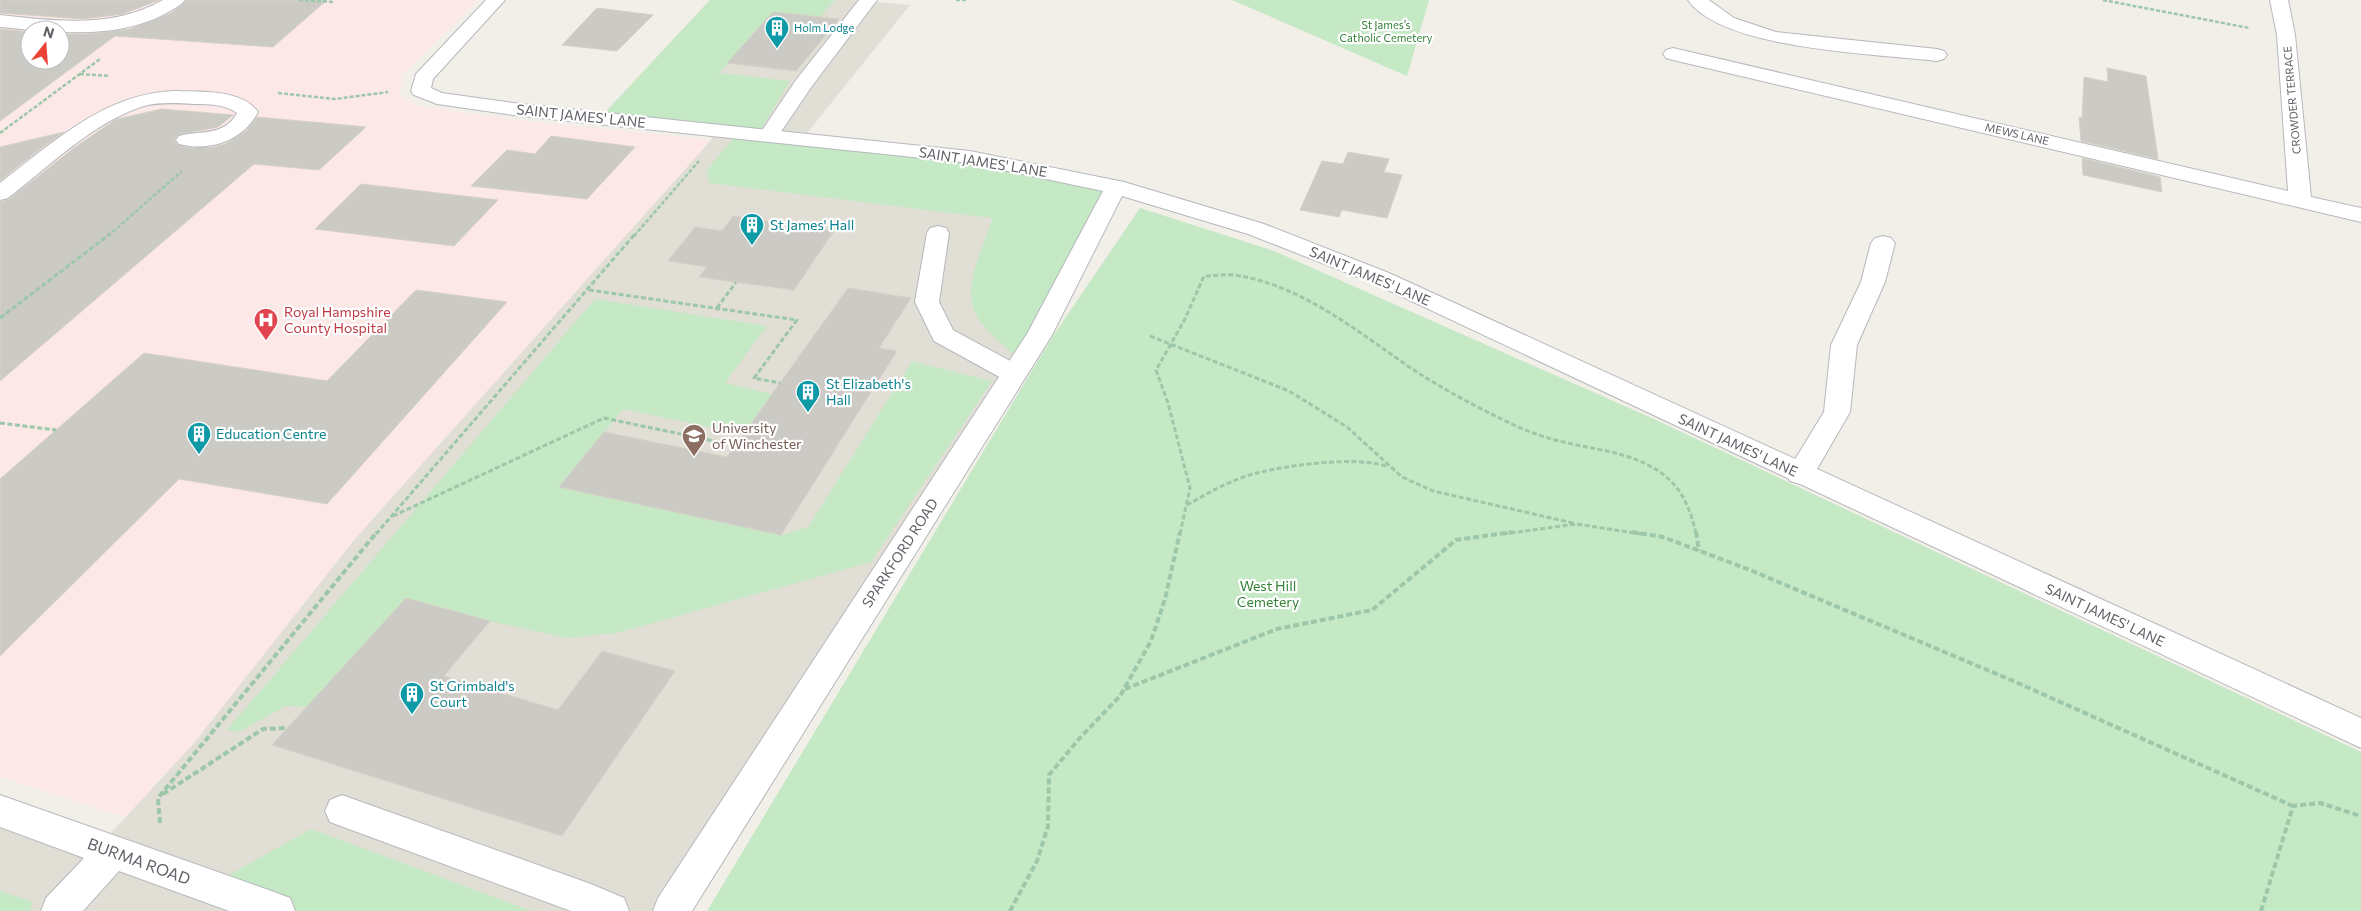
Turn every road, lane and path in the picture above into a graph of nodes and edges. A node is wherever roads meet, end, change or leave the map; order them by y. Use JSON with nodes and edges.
{"nodes":[{"id":1,"x":176,"y":0,"type":"edge"},
{"id":2,"x":299,"y":0,"type":"edge"},
{"id":3,"x":496,"y":0,"type":"edge"},
{"id":4,"x":868,"y":0,"type":"edge"},
{"id":5,"x":956,"y":0,"type":"edge"},
{"id":6,"x":967,"y":0,"type":"edge"},
{"id":7,"x":1697,"y":0,"type":"edge"},
{"id":8,"x":2103,"y":0,"type":"edge"},
{"id":9,"x":2279,"y":0,"type":"edge"},
{"id":10,"x":334,"y":2,"type":"dead end"},
{"id":11,"x":0,"y":21,"type":"edge"},
{"id":12,"x":2223,"y":22,"type":"dead end"},
{"id":13,"x":1673,"y":54,"type":"dead end"},
{"id":14,"x":1937,"y":55,"type":"dead end"},
{"id":15,"x":104,"y":57,"type":"dead end"},
{"id":16,"x":726,"y":131,"type":"junction"},
{"id":17,"x":0,"y":133,"type":"edge"},
{"id":18,"x":769,"y":135,"type":"junction"},
{"id":19,"x":224,"y":136,"type":"junction"},
{"id":20,"x":186,"y":140,"type":"dead end"},
{"id":21,"x":1116,"y":187,"type":"junction"},
{"id":22,"x":0,"y":193,"type":"edge"},
{"id":23,"x":2300,"y":200,"type":"junction"},
{"id":24,"x":2361,"y":215,"type":"edge"},
{"id":25,"x":938,"y":233,"type":"dead end"},
{"id":26,"x":1883,"y":242,"type":"dead end"},
{"id":27,"x":736,"y":282,"type":"dead end"},
{"id":28,"x":588,"y":290,"type":"junction"},
{"id":29,"x":716,"y":308,"type":"junction"},
{"id":30,"x":0,"y":318,"type":"edge"},
{"id":31,"x":1150,"y":336,"type":"dead end"},
{"id":32,"x":1170,"y":344,"type":"junction"},
{"id":33,"x":1014,"y":374,"type":"junction"},
{"id":34,"x":780,"y":383,"type":"dead end"},
{"id":35,"x":0,"y":423,"type":"edge"},
{"id":36,"x":56,"y":430,"type":"dead end"},
{"id":37,"x":752,"y":449,"type":"dead end"},
{"id":38,"x":1387,"y":466,"type":"junction"},
{"id":39,"x":1800,"y":474,"type":"junction"},
{"id":40,"x":1187,"y":505,"type":"junction"},
{"id":41,"x":390,"y":518,"type":"junction"},
{"id":42,"x":1576,"y":524,"type":"junction"},
{"id":43,"x":1699,"y":551,"type":"junction"},
{"id":44,"x":1123,"y":690,"type":"junction"},
{"id":45,"x":287,"y":728,"type":"dead end"},
{"id":46,"x":2361,"y":734,"type":"edge"},
{"id":47,"x":2293,"y":806,"type":"junction"},
{"id":48,"x":0,"y":811,"type":"edge"},
{"id":49,"x":342,"y":811,"type":"dead end"},
{"id":50,"x":2361,"y":816,"type":"edge"},
{"id":51,"x":114,"y":851,"type":"junction"},
{"id":52,"x":59,"y":911,"type":"edge"},
{"id":53,"x":277,"y":911,"type":"edge"},
{"id":54,"x":611,"y":911,"type":"edge"},
{"id":55,"x":671,"y":911,"type":"edge"},
{"id":56,"x":1010,"y":911,"type":"edge"},
{"id":57,"x":2262,"y":911,"type":"edge"}],
"edges":[{"from":1,"to":11,"type":"street"},
{"from":2,"to":10,"type":"path"},
{"from":3,"to":16,"type":"street","name":"SAINT JAMES' LANE"},
{"from":4,"to":18,"type":"street"},
{"from":5,"to":6,"type":"path"},
{"from":7,"to":14,"type":"street"},
{"from":8,"to":12,"type":"path"},
{"from":9,"to":23,"type":"street","name":"CROWDER TERRACE"},
{"from":13,"to":23,"type":"street","name":"MEWS LANE"},
{"from":15,"to":17,"type":"path"},
{"from":16,"to":18,"type":"street","name":"SAINT JAMES' LANE"},
{"from":16,"to":28,"type":"path"},
{"from":18,"to":21,"type":"street","name":"SAINT JAMES' LANE"},
{"from":19,"to":20,"type":"street"},
{"from":19,"to":22,"type":"street"},
{"from":19,"to":30,"type":"path"},
{"from":21,"to":33,"type":"street","name":"SPARKFORD ROAD"},
{"from":21,"to":39,"type":"street","name":"SAINT JAMES' LANE"},
{"from":23,"to":24,"type":"street","name":"MEWS LANE"},
{"from":25,"to":33,"type":"street"},
{"from":26,"to":39,"type":"street"},
{"from":27,"to":29,"type":"path"},
{"from":28,"to":29,"type":"path"},
{"from":28,"to":41,"type":"path"},
{"from":29,"to":34,"type":"path"},
{"from":31,"to":32,"type":"path"},
{"from":32,"to":38,"type":"path"},
{"from":32,"to":40,"type":"path"},
{"from":32,"to":43,"type":"path"},
{"from":33,"to":55,"type":"street","name":"SPARKFORD ROAD"},
{"from":35,"to":36,"type":"path"},
{"from":37,"to":41,"type":"path"},
{"from":38,"to":40,"type":"path"},
{"from":38,"to":42,"type":"path"},
{"from":39,"to":46,"type":"street","name":"SAINT JAMES' LANE"},
{"from":40,"to":44,"type":"path"},
{"from":41,"to":45,"type":"path"},
{"from":42,"to":43,"type":"path"},
{"from":42,"to":44,"type":"path"},
{"from":43,"to":47,"type":"path"},
{"from":44,"to":56,"type":"path"},
{"from":47,"to":50,"type":"path"},
{"from":47,"to":57,"type":"path"},
{"from":48,"to":51,"type":"street","name":"BURMA ROAD"},
{"from":49,"to":54,"type":"street"},
{"from":51,"to":52,"type":"street"},
{"from":51,"to":53,"type":"street","name":"BURMA ROAD"}]}
